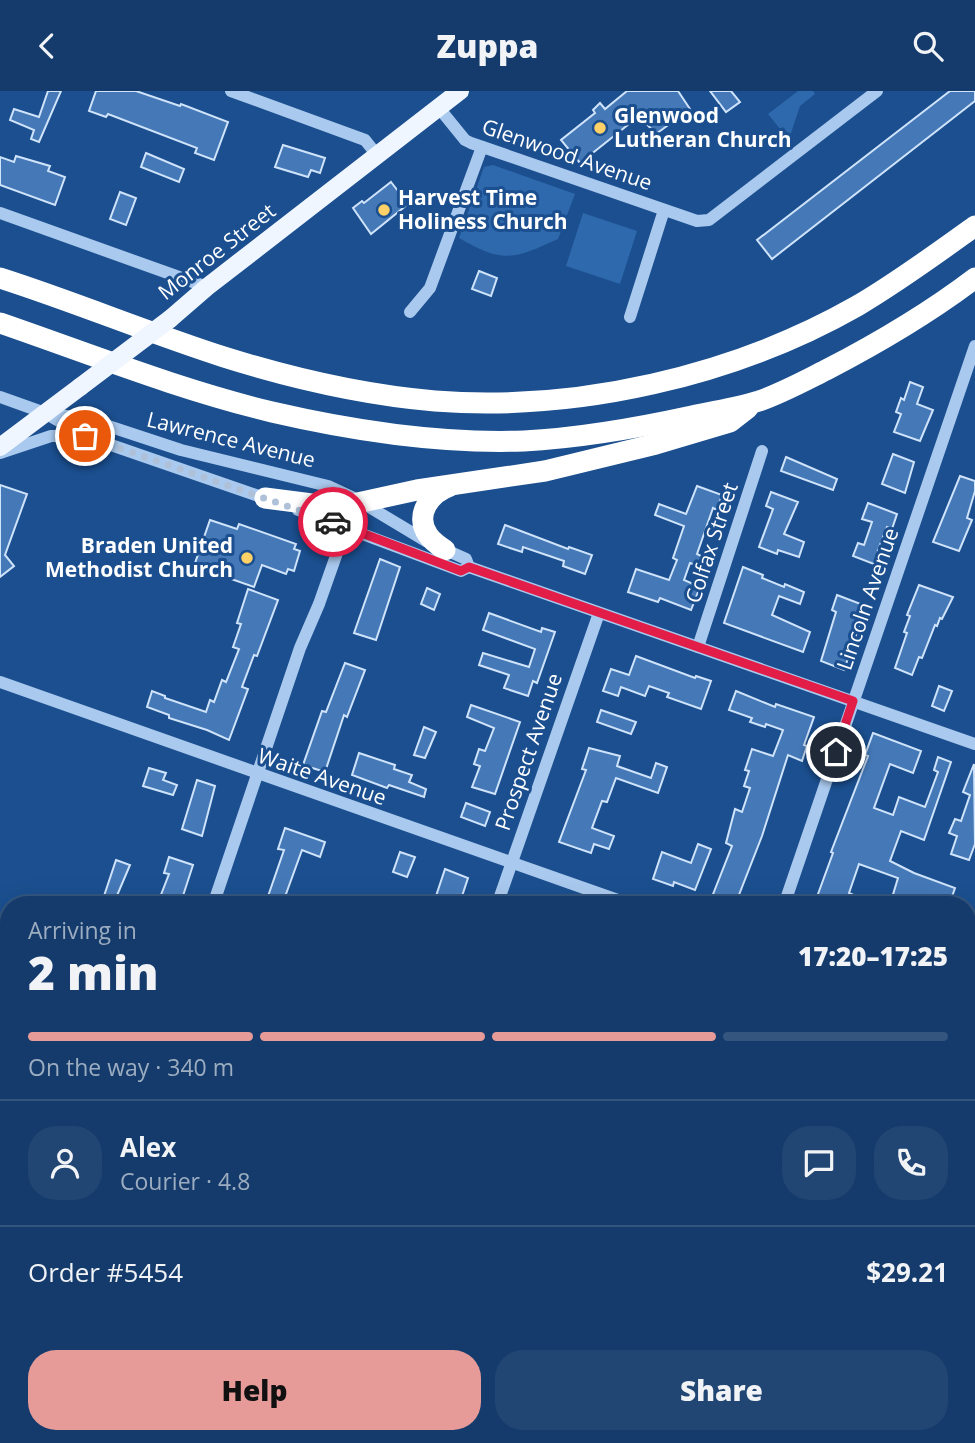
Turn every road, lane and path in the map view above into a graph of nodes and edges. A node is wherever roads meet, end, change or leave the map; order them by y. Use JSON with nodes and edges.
{"nodes":[{"id":1,"x":231,"y":91,"type":"edge"},
{"id":2,"x":460,"y":91,"type":"edge"},
{"id":3,"x":877,"y":91,"type":"edge"},
{"id":4,"x":439,"y":108,"type":"junction"},
{"id":5,"x":482,"y":146,"type":"junction"},
{"id":6,"x":377,"y":155,"type":"junction"},
{"id":7,"x":664,"y":209,"type":"junction"},
{"id":8,"x":0,"y":213,"type":"edge"},
{"id":9,"x":975,"y":226,"type":"edge"},
{"id":10,"x":0,"y":276,"type":"edge"},
{"id":11,"x":975,"y":278,"type":"edge"},
{"id":12,"x":207,"y":287,"type":"junction"},
{"id":13,"x":410,"y":312,"type":"dead end"},
{"id":14,"x":630,"y":317,"type":"dead end"},
{"id":15,"x":0,"y":323,"type":"edge"},
{"id":16,"x":975,"y":346,"type":"edge"},
{"id":17,"x":0,"y":397,"type":"edge"},
{"id":18,"x":758,"y":401,"type":"junction"},
{"id":19,"x":45,"y":413,"type":"junction"},
{"id":20,"x":85,"y":436,"type":"junction"},
{"id":21,"x":0,"y":447,"type":"edge"},
{"id":22,"x":762,"y":451,"type":"dead end"},
{"id":23,"x":0,"y":453,"type":"edge"},
{"id":24,"x":453,"y":485,"type":"junction"},
{"id":25,"x":265,"y":498,"type":"junction"},
{"id":26,"x":358,"y":502,"type":"junction"},
{"id":27,"x":346,"y":527,"type":"junction"},
{"id":28,"x":444,"y":550,"type":"junction"},
{"id":29,"x":469,"y":567,"type":"junction"},
{"id":30,"x":599,"y":613,"type":"junction"},
{"id":31,"x":698,"y":647,"type":"junction"},
{"id":32,"x":0,"y":682,"type":"edge"},
{"id":33,"x":853,"y":701,"type":"junction"},
{"id":34,"x":975,"y":744,"type":"edge"},
{"id":35,"x":257,"y":774,"type":"junction"},
{"id":36,"x":511,"y":863,"type":"junction"},
{"id":37,"x":215,"y":896,"type":"edge"},
{"id":38,"x":499,"y":896,"type":"edge"},
{"id":39,"x":606,"y":896,"type":"edge"},
{"id":40,"x":787,"y":896,"type":"edge"}],
"edges":[{"from":1,"to":6,"type":"street"},
{"from":2,"to":4,"type":"main road","name":"Monroe Street"},
{"from":3,"to":7,"type":"street","name":"Glenwood Avenue"},
{"from":4,"to":5,"type":"street","name":"Glenwood Avenue"},
{"from":4,"to":6,"type":"main road","name":"Monroe Street"},
{"from":5,"to":7,"type":"street","name":"Glenwood Avenue"},
{"from":5,"to":13,"type":"street"},
{"from":6,"to":12,"type":"main road","name":"Monroe Street"},
{"from":7,"to":14,"type":"street"},
{"from":8,"to":12,"type":"street"},
{"from":9,"to":10,"type":"highway"},
{"from":11,"to":18,"type":"highway"},
{"from":12,"to":19,"type":"main road","name":"Monroe Street","bridge":true},
{"from":15,"to":18,"type":"highway"},
{"from":16,"to":33,"type":"street","name":"Lincoln Avenue"},
{"from":17,"to":19,"type":"street","name":"Lawrence Avenue"},
{"from":18,"to":24,"type":"highway"},
{"from":19,"to":20,"type":"street","name":"Lawrence Avenue"},
{"from":19,"to":21,"type":"main road","name":"Monroe Street"},
{"from":19,"to":26,"type":"street","name":"Lawrence Avenue"},
{"from":20,"to":23,"type":"street"},
{"from":20,"to":25,"type":"street","name":"Lawrence Avenue"},
{"from":22,"to":31,"type":"street","name":"Colfax Street"},
{"from":24,"to":26,"type":"highway"},
{"from":24,"to":28,"type":"highway"},
{"from":25,"to":26,"type":"highway"},
{"from":25,"to":27,"type":"street","name":"Lawrence Avenue"},
{"from":26,"to":27,"type":"street"},
{"from":26,"to":28,"type":"street","name":"Lawrence Avenue"},
{"from":27,"to":29,"type":"street","name":"Lawrence Avenue"},
{"from":27,"to":35,"type":"street"},
{"from":28,"to":29,"type":"street","name":"Lawrence Avenue"},
{"from":29,"to":30,"type":"street","name":"Lawrence Avenue"},
{"from":30,"to":31,"type":"street","name":"Lawrence Avenue"},
{"from":30,"to":36,"type":"street","name":"Prospect Avenue"},
{"from":31,"to":33,"type":"street","name":"Lawrence Avenue"},
{"from":32,"to":35,"type":"street","name":"Waite Avenue"},
{"from":33,"to":34,"type":"street","name":"Lawrence Avenue"},
{"from":33,"to":40,"type":"street","name":"Lincoln Avenue"},
{"from":35,"to":36,"type":"street","name":"Waite Avenue"},
{"from":35,"to":37,"type":"street"},
{"from":36,"to":38,"type":"street","name":"Prospect Avenue"},
{"from":36,"to":39,"type":"street","name":"Waite Avenue"}]}
